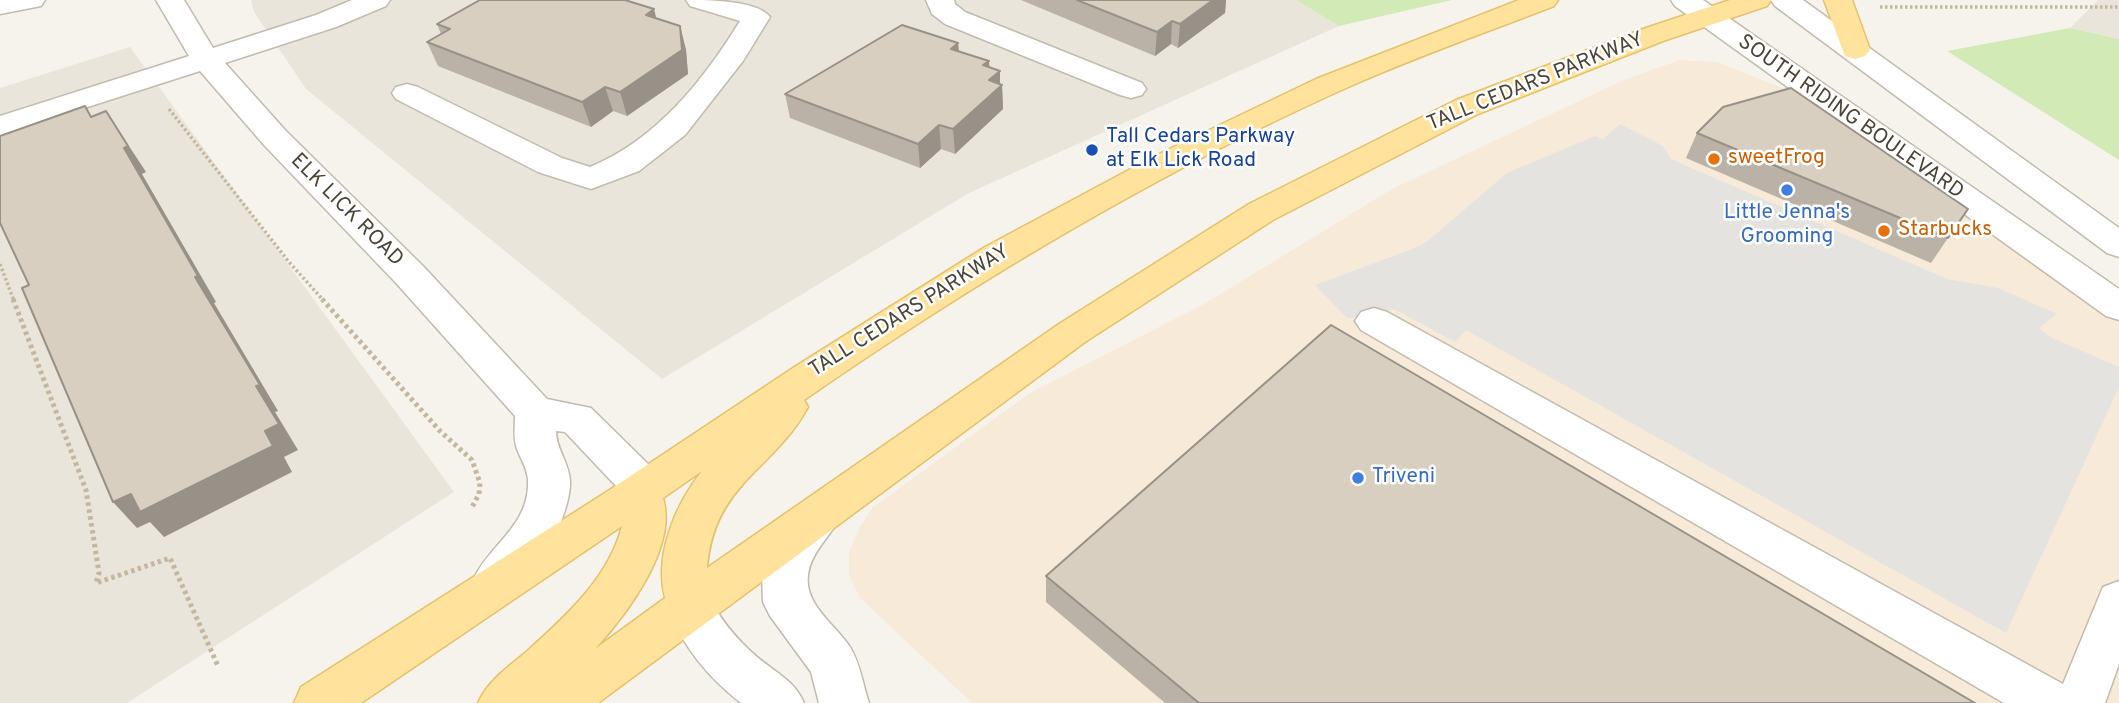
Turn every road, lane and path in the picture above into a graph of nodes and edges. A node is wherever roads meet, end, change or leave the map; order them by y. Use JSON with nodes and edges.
{"nodes":[{"id":1,"x":31,"y":0,"type":"edge"},
{"id":2,"x":170,"y":0,"type":"edge"},
{"id":3,"x":376,"y":0,"type":"edge"},
{"id":4,"x":700,"y":0,"type":"edge"},
{"id":5,"x":940,"y":0,"type":"edge"},
{"id":6,"x":1544,"y":0,"type":"edge"},
{"id":7,"x":1685,"y":0,"type":"edge"},
{"id":8,"x":1757,"y":0,"type":"edge"},
{"id":9,"x":1785,"y":0,"type":"edge"},
{"id":10,"x":1838,"y":0,"type":"edge"},
{"id":11,"x":0,"y":6,"type":"edge"},
{"id":12,"x":1872,"y":7,"type":"dead end"},
{"id":13,"x":2119,"y":8,"type":"edge"},
{"id":14,"x":1708,"y":17,"type":"junction"},
{"id":15,"x":1855,"y":50,"type":"junction"},
{"id":16,"x":206,"y":60,"type":"junction"},
{"id":17,"x":1131,"y":89,"type":"dead end"},
{"id":18,"x":407,"y":93,"type":"dead end"},
{"id":19,"x":168,"y":107,"type":"dead end"},
{"id":20,"x":0,"y":125,"type":"edge"},
{"id":21,"x":2119,"y":245,"type":"edge"},
{"id":22,"x":0,"y":264,"type":"edge"},
{"id":23,"x":2119,"y":307,"type":"edge"},
{"id":24,"x":1374,"y":321,"type":"dead end"},
{"id":25,"x":810,"y":376,"type":"junction"},
{"id":26,"x":535,"y":412,"type":"junction"},
{"id":27,"x":639,"y":492,"type":"junction"},
{"id":28,"x":471,"y":509,"type":"dead end"},
{"id":29,"x":824,"y":510,"type":"junction"},
{"id":30,"x":2119,"y":601,"type":"edge"},
{"id":31,"x":690,"y":606,"type":"junction"},
{"id":32,"x":460,"y":610,"type":"junction"},
{"id":33,"x":218,"y":666,"type":"dead end"},
{"id":34,"x":318,"y":703,"type":"edge"},
{"id":35,"x":503,"y":703,"type":"edge"},
{"id":36,"x":559,"y":703,"type":"edge"},
{"id":37,"x":779,"y":703,"type":"edge"},
{"id":38,"x":844,"y":703,"type":"edge"},
{"id":39,"x":2050,"y":703,"type":"edge"},
{"id":40,"x":2080,"y":703,"type":"edge"}],
"edges":[{"from":1,"to":11,"type":"street"},
{"from":2,"to":16,"type":"street","name":"ELK LICK ROAD"},
{"from":3,"to":16,"type":"street"},
{"from":4,"to":18,"type":"street"},
{"from":5,"to":17,"type":"street"},
{"from":6,"to":25,"type":"main road","name":"TALL CEDARS PARKWAY"},
{"from":7,"to":14,"type":"street","name":"SOUTH RIDING BOULEVARD"},
{"from":8,"to":14,"type":"main road","name":"TALL CEDARS PARKWAY"},
{"from":9,"to":15,"type":"street"},
{"from":10,"to":15,"type":"main road"},
{"from":12,"to":13,"type":"path"},
{"from":14,"to":23,"type":"street","name":"SOUTH RIDING BOULEVARD"},
{"from":14,"to":29,"type":"main road","name":"TALL CEDARS PARKWAY"},
{"from":15,"to":21,"type":"street"},
{"from":16,"to":20,"type":"street"},
{"from":16,"to":26,"type":"street","name":"ELK LICK ROAD"},
{"from":19,"to":28,"type":"path"},
{"from":22,"to":33,"type":"path"},
{"from":24,"to":39,"type":"street"},
{"from":25,"to":27,"type":"main road","name":"TALL CEDARS PARKWAY"},
{"from":25,"to":31,"type":"main road"},
{"from":26,"to":27,"type":"street"},
{"from":26,"to":32,"type":"street"},
{"from":27,"to":32,"type":"main road","name":"TALL CEDARS PARKWAY"},
{"from":27,"to":35,"type":"main road"},
{"from":29,"to":31,"type":"main road","name":"TALL CEDARS PARKWAY"},
{"from":29,"to":38,"type":"street"},
{"from":30,"to":40,"type":"street"},
{"from":31,"to":36,"type":"main road","name":"TALL CEDARS PARKWAY"},
{"from":31,"to":37,"type":"street"},
{"from":32,"to":34,"type":"main road","name":"TALL CEDARS PARKWAY"}]}
